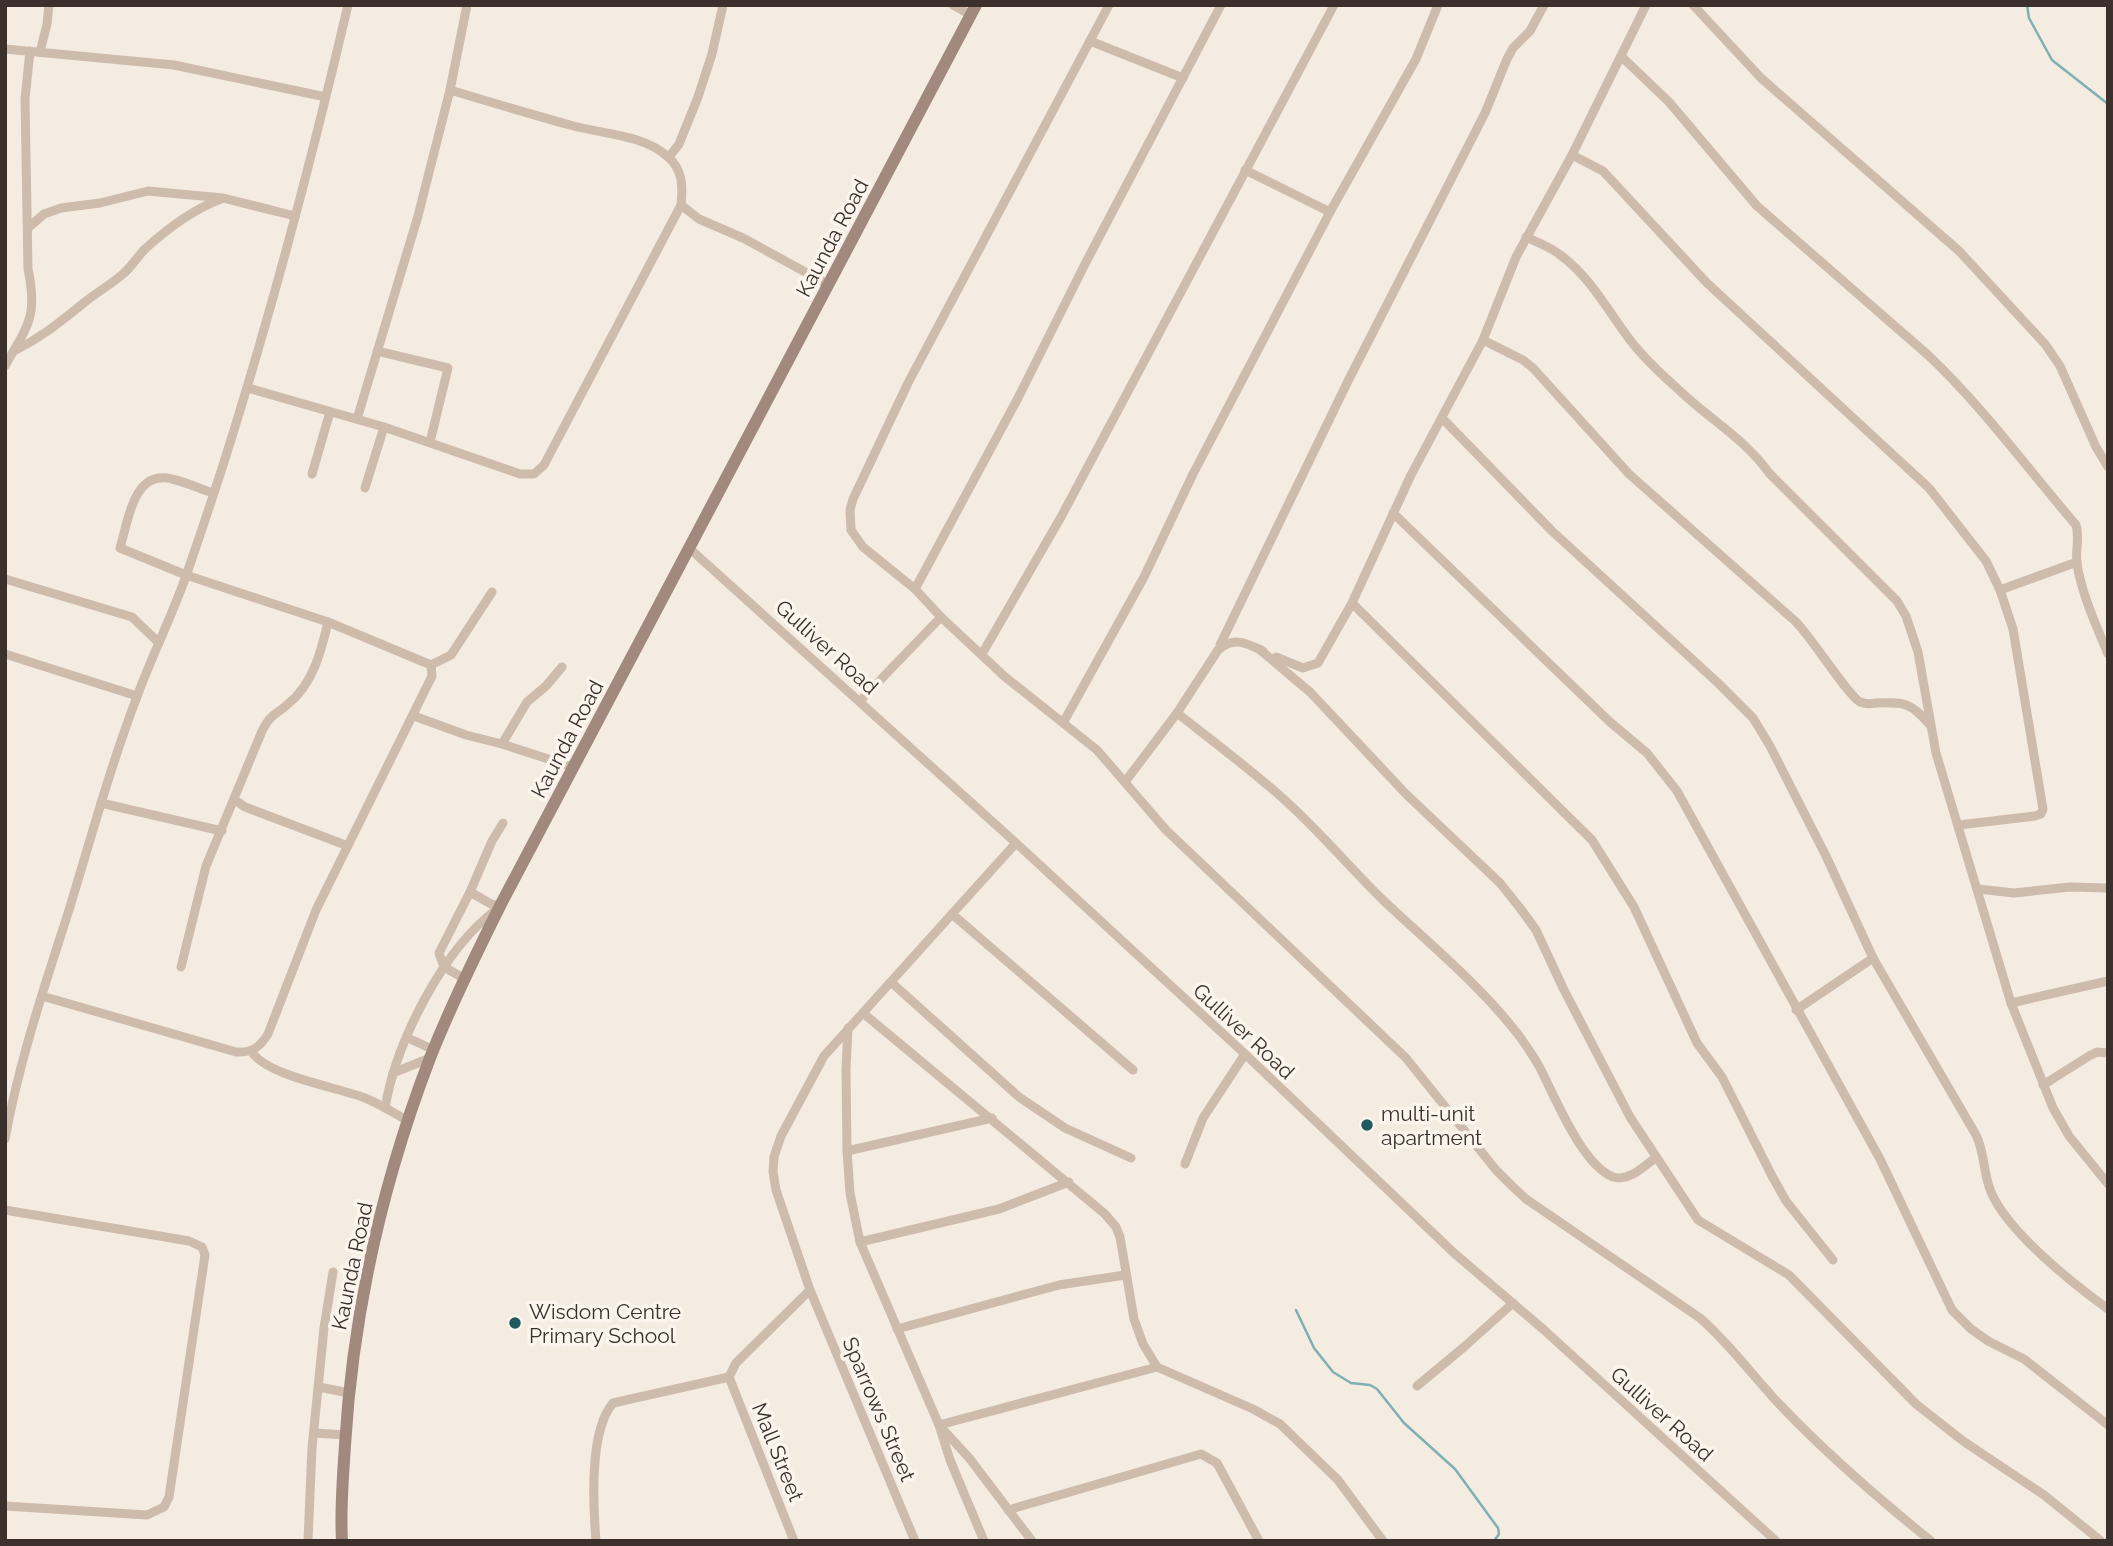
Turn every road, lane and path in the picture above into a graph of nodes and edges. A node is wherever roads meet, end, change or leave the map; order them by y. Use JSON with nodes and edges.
{"nodes":[{"id":1,"x":49,"y":5,"type":"edge"},
{"id":2,"x":348,"y":5,"type":"edge"},
{"id":3,"x":723,"y":5,"type":"edge"},
{"id":4,"x":953,"y":5,"type":"edge"},
{"id":5,"x":1109,"y":5,"type":"edge"},
{"id":6,"x":1221,"y":5,"type":"edge"},
{"id":7,"x":1334,"y":5,"type":"edge"},
{"id":8,"x":1438,"y":5,"type":"edge"},
{"id":9,"x":1544,"y":5,"type":"edge"},
{"id":10,"x":1646,"y":5,"type":"edge"},
{"id":11,"x":1693,"y":5,"type":"edge"},
{"id":12,"x":463,"y":6,"type":"edge"},
{"id":13,"x":974,"y":10,"type":"edge"},
{"id":14,"x":1090,"y":41,"type":"junction"},
{"id":15,"x":5,"y":49,"type":"edge"},
{"id":16,"x":35,"y":51,"type":"junction"},
{"id":17,"x":1622,"y":57,"type":"junction"},
{"id":18,"x":1184,"y":78,"type":"junction"},
{"id":19,"x":450,"y":90,"type":"junction"},
{"id":20,"x":326,"y":97,"type":"junction"},
{"id":21,"x":1572,"y":155,"type":"junction"},
{"id":22,"x":669,"y":156,"type":"junction"},
{"id":23,"x":1245,"y":170,"type":"junction"},
{"id":24,"x":223,"y":198,"type":"junction"},
{"id":25,"x":681,"y":205,"type":"junction"},
{"id":26,"x":1330,"y":212,"type":"junction"},
{"id":27,"x":295,"y":216,"type":"junction"},
{"id":28,"x":28,"y":228,"type":"junction"},
{"id":29,"x":1526,"y":237,"type":"junction"},
{"id":30,"x":828,"y":285,"type":"junction"},
{"id":31,"x":1483,"y":340,"type":"junction"},
{"id":32,"x":13,"y":351,"type":"junction"},
{"id":33,"x":377,"y":351,"type":"junction"},
{"id":34,"x":5,"y":366,"type":"edge"},
{"id":35,"x":248,"y":388,"type":"junction"},
{"id":36,"x":330,"y":412,"type":"junction"},
{"id":37,"x":1442,"y":418,"type":"junction"},
{"id":38,"x":357,"y":419,"type":"junction"},
{"id":39,"x":384,"y":427,"type":"junction"},
{"id":40,"x":430,"y":442,"type":"junction"},
{"id":41,"x":2108,"y":467,"type":"edge"},
{"id":42,"x":312,"y":474,"type":"dead end"},
{"id":43,"x":365,"y":488,"type":"dead end"},
{"id":44,"x":213,"y":494,"type":"junction"},
{"id":45,"x":1393,"y":513,"type":"junction"},
{"id":46,"x":689,"y":548,"type":"junction"},
{"id":47,"x":2077,"y":562,"type":"junction"},
{"id":48,"x":186,"y":575,"type":"junction"},
{"id":49,"x":5,"y":579,"type":"edge"},
{"id":50,"x":915,"y":589,"type":"junction"},
{"id":51,"x":2000,"y":590,"type":"junction"},
{"id":52,"x":492,"y":592,"type":"dead end"},
{"id":53,"x":1352,"y":603,"type":"junction"},
{"id":54,"x":941,"y":617,"type":"junction"},
{"id":55,"x":328,"y":622,"type":"junction"},
{"id":56,"x":159,"y":643,"type":"junction"},
{"id":57,"x":1259,"y":649,"type":"junction"},
{"id":58,"x":1217,"y":650,"type":"junction"},
{"id":59,"x":5,"y":654,"type":"edge"},
{"id":60,"x":982,"y":654,"type":"junction"},
{"id":61,"x":2108,"y":654,"type":"edge"},
{"id":62,"x":431,"y":665,"type":"junction"},
{"id":63,"x":562,"y":667,"type":"dead end"},
{"id":64,"x":137,"y":696,"type":"junction"},
{"id":65,"x":860,"y":701,"type":"junction"},
{"id":66,"x":1177,"y":713,"type":"junction"},
{"id":67,"x":414,"y":716,"type":"junction"},
{"id":68,"x":1063,"y":723,"type":"junction"},
{"id":69,"x":1930,"y":725,"type":"junction"},
{"id":70,"x":502,"y":744,"type":"junction"},
{"id":71,"x":573,"y":767,"type":"junction"},
{"id":72,"x":1125,"y":782,"type":"junction"},
{"id":73,"x":235,"y":800,"type":"junction"},
{"id":74,"x":102,"y":803,"type":"junction"},
{"id":75,"x":503,"y":823,"type":"dead end"},
{"id":76,"x":1959,"y":825,"type":"junction"},
{"id":77,"x":222,"y":831,"type":"junction"},
{"id":78,"x":1016,"y":843,"type":"junction"},
{"id":79,"x":348,"y":846,"type":"junction"},
{"id":80,"x":2108,"y":888,"type":"edge"},
{"id":81,"x":1978,"y":889,"type":"junction"},
{"id":82,"x":470,"y":892,"type":"junction"},
{"id":83,"x":500,"y":906,"type":"junction"},
{"id":84,"x":953,"y":914,"type":"junction"},
{"id":85,"x":1873,"y":958,"type":"junction"},
{"id":86,"x":181,"y":967,"type":"dead end"},
{"id":87,"x":444,"y":967,"type":"junction"},
{"id":88,"x":465,"y":979,"type":"junction"},
{"id":89,"x":2108,"y":981,"type":"edge"},
{"id":90,"x":891,"y":983,"type":"junction"},
{"id":91,"x":42,"y":996,"type":"junction"},
{"id":92,"x":2011,"y":1003,"type":"junction"},
{"id":93,"x":1796,"y":1010,"type":"junction"},
{"id":94,"x":863,"y":1013,"type":"junction"},
{"id":95,"x":848,"y":1028,"type":"junction"},
{"id":96,"x":408,"y":1038,"type":"junction"},
{"id":97,"x":251,"y":1051,"type":"junction"},
{"id":98,"x":2108,"y":1053,"type":"edge"},
{"id":99,"x":432,"y":1054,"type":"junction"},
{"id":100,"x":1245,"y":1054,"type":"junction"},
{"id":101,"x":1133,"y":1070,"type":"dead end"},
{"id":102,"x":393,"y":1073,"type":"junction"},
{"id":103,"x":2043,"y":1085,"type":"junction"},
{"id":104,"x":8,"y":1106,"type":"edge"},
{"id":105,"x":385,"y":1108,"type":"junction"},
{"id":106,"x":992,"y":1118,"type":"junction"},
{"id":107,"x":408,"y":1121,"type":"junction"},
{"id":108,"x":5,"y":1139,"type":"edge"},
{"id":109,"x":847,"y":1151,"type":"junction"},
{"id":110,"x":1131,"y":1158,"type":"dead end"},
{"id":111,"x":1655,"y":1158,"type":"junction"},
{"id":112,"x":1185,"y":1164,"type":"dead end"},
{"id":113,"x":1069,"y":1182,"type":"junction"},
{"id":114,"x":2108,"y":1184,"type":"edge"},
{"id":115,"x":5,"y":1210,"type":"edge"},
{"id":116,"x":860,"y":1242,"type":"junction"},
{"id":117,"x":1833,"y":1260,"type":"dead end"},
{"id":118,"x":333,"y":1272,"type":"dead end"},
{"id":119,"x":1125,"y":1275,"type":"junction"},
{"id":120,"x":810,"y":1290,"type":"junction"},
{"id":121,"x":1513,"y":1303,"type":"junction"},
{"id":122,"x":2108,"y":1309,"type":"edge"},
{"id":123,"x":897,"y":1329,"type":"junction"},
{"id":124,"x":1157,"y":1367,"type":"junction"},
{"id":125,"x":729,"y":1377,"type":"junction"},
{"id":126,"x":1417,"y":1386,"type":"dead end"},
{"id":127,"x":319,"y":1387,"type":"junction"},
{"id":128,"x":349,"y":1393,"type":"junction"},
{"id":129,"x":939,"y":1425,"type":"junction"},
{"id":130,"x":2108,"y":1425,"type":"edge"},
{"id":131,"x":314,"y":1433,"type":"junction"},
{"id":132,"x":346,"y":1434,"type":"junction"},
{"id":133,"x":5,"y":1506,"type":"edge"},
{"id":134,"x":1008,"y":1510,"type":"junction"},
{"id":135,"x":308,"y":1541,"type":"edge"},
{"id":136,"x":342,"y":1541,"type":"edge"},
{"id":137,"x":596,"y":1541,"type":"edge"},
{"id":138,"x":794,"y":1541,"type":"edge"},
{"id":139,"x":915,"y":1541,"type":"edge"},
{"id":140,"x":984,"y":1541,"type":"edge"},
{"id":141,"x":1032,"y":1541,"type":"edge"},
{"id":142,"x":1259,"y":1541,"type":"edge"},
{"id":143,"x":1383,"y":1541,"type":"edge"},
{"id":144,"x":1776,"y":1541,"type":"edge"},
{"id":145,"x":1931,"y":1541,"type":"edge"},
{"id":146,"x":2101,"y":1541,"type":"edge"}],
"edges":[{"from":1,"to":16,"type":"street"},
{"from":2,"to":20,"type":"street"},
{"from":3,"to":22,"type":"street"},
{"from":4,"to":13,"type":"street"},
{"from":5,"to":14,"type":"street"},
{"from":6,"to":18,"type":"street"},
{"from":7,"to":23,"type":"street"},
{"from":8,"to":26,"type":"street"},
{"from":9,"to":58,"type":"street"},
{"from":10,"to":17,"type":"street"},
{"from":11,"to":41,"type":"street"},
{"from":12,"to":19,"type":"street"},
{"from":13,"to":30,"type":"main road","name":"Kaunda Road"},
{"from":14,"to":18,"type":"street"},
{"from":14,"to":50,"type":"street"},
{"from":15,"to":16,"type":"street"},
{"from":16,"to":20,"type":"street"},
{"from":16,"to":28,"type":"street"},
{"from":17,"to":21,"type":"street"},
{"from":17,"to":47,"type":"street"},
{"from":18,"to":50,"type":"street"},
{"from":19,"to":22,"type":"street"},
{"from":19,"to":33,"type":"street"},
{"from":20,"to":27,"type":"street"},
{"from":21,"to":29,"type":"street"},
{"from":21,"to":51,"type":"street"},
{"from":22,"to":25,"type":"street"},
{"from":23,"to":26,"type":"street"},
{"from":23,"to":60,"type":"street"},
{"from":24,"to":27,"type":"street"},
{"from":24,"to":28,"type":"street"},
{"from":24,"to":32,"type":"street"},
{"from":25,"to":30,"type":"street"},
{"from":25,"to":40,"type":"street"},
{"from":26,"to":68,"type":"street"},
{"from":27,"to":35,"type":"street"},
{"from":28,"to":32,"type":"street"},
{"from":29,"to":31,"type":"street"},
{"from":29,"to":69,"type":"street"},
{"from":30,"to":46,"type":"main road","name":"Kaunda Road"},
{"from":31,"to":37,"type":"street"},
{"from":31,"to":69,"type":"street"},
{"from":32,"to":34,"type":"street"},
{"from":33,"to":38,"type":"street"},
{"from":33,"to":40,"type":"street"},
{"from":35,"to":36,"type":"street"},
{"from":35,"to":44,"type":"street"},
{"from":36,"to":38,"type":"street"},
{"from":36,"to":42,"type":"street"},
{"from":37,"to":45,"type":"street"},
{"from":37,"to":85,"type":"street"},
{"from":38,"to":39,"type":"street"},
{"from":39,"to":40,"type":"street"},
{"from":39,"to":43,"type":"street"},
{"from":44,"to":48,"type":"street"},
{"from":44,"to":48,"type":"street"},
{"from":45,"to":53,"type":"street"},
{"from":45,"to":93,"type":"street"},
{"from":46,"to":65,"type":"street","name":"Gulliver Road"},
{"from":46,"to":71,"type":"main road","name":"Kaunda Road"},
{"from":47,"to":51,"type":"street"},
{"from":47,"to":61,"type":"street"},
{"from":48,"to":55,"type":"street"},
{"from":48,"to":56,"type":"street"},
{"from":49,"to":56,"type":"street"},
{"from":50,"to":54,"type":"street"},
{"from":51,"to":76,"type":"street"},
{"from":52,"to":62,"type":"street"},
{"from":53,"to":57,"type":"street"},
{"from":53,"to":117,"type":"street"},
{"from":54,"to":60,"type":"street"},
{"from":54,"to":65,"type":"street"},
{"from":55,"to":62,"type":"street"},
{"from":55,"to":73,"type":"street"},
{"from":56,"to":64,"type":"street"},
{"from":57,"to":58,"type":"street"},
{"from":57,"to":111,"type":"street"},
{"from":58,"to":66,"type":"street"},
{"from":59,"to":64,"type":"street"},
{"from":60,"to":68,"type":"street"},
{"from":62,"to":67,"type":"street"},
{"from":63,"to":70,"type":"street"},
{"from":64,"to":74,"type":"street"},
{"from":65,"to":78,"type":"street","name":"Gulliver Road"},
{"from":66,"to":72,"type":"street"},
{"from":66,"to":111,"type":"street"},
{"from":67,"to":70,"type":"street"},
{"from":67,"to":79,"type":"street"},
{"from":68,"to":72,"type":"street"},
{"from":69,"to":76,"type":"street"},
{"from":70,"to":71,"type":"street"},
{"from":71,"to":83,"type":"main road","name":"Kaunda Road"},
{"from":72,"to":145,"type":"street"},
{"from":73,"to":77,"type":"street"},
{"from":73,"to":79,"type":"street"},
{"from":74,"to":77,"type":"street"},
{"from":74,"to":91,"type":"street"},
{"from":75,"to":82,"type":"street"},
{"from":76,"to":81,"type":"street"},
{"from":77,"to":86,"type":"street"},
{"from":78,"to":84,"type":"street","name":"Sparrows Street"},
{"from":78,"to":100,"type":"street","name":"Gulliver Road"},
{"from":79,"to":97,"type":"street"},
{"from":80,"to":81,"type":"street"},
{"from":81,"to":92,"type":"street"},
{"from":82,"to":83,"type":"street"},
{"from":82,"to":87,"type":"street"},
{"from":83,"to":87,"type":"street"},
{"from":83,"to":88,"type":"main road","name":"Kaunda Road"},
{"from":84,"to":90,"type":"street","name":"Sparrows Street"},
{"from":84,"to":101,"type":"street"},
{"from":85,"to":93,"type":"street"},
{"from":85,"to":122,"type":"street"},
{"from":87,"to":88,"type":"street"},
{"from":87,"to":96,"type":"street"},
{"from":88,"to":99,"type":"main road","name":"Kaunda Road"},
{"from":89,"to":92,"type":"street"},
{"from":90,"to":94,"type":"street","name":"Sparrows Street"},
{"from":90,"to":110,"type":"street"},
{"from":91,"to":97,"type":"street"},
{"from":91,"to":104,"type":"street"},
{"from":92,"to":103,"type":"street"},
{"from":93,"to":130,"type":"street"},
{"from":94,"to":95,"type":"street","name":"Sparrows Street"},
{"from":94,"to":106,"type":"street"},
{"from":95,"to":109,"type":"street"},
{"from":95,"to":120,"type":"street","name":"Sparrows Street"},
{"from":96,"to":99,"type":"street"},
{"from":96,"to":102,"type":"street"},
{"from":97,"to":105,"type":"street"},
{"from":98,"to":103,"type":"street"},
{"from":99,"to":102,"type":"street"},
{"from":99,"to":107,"type":"main road","name":"Kaunda Road"},
{"from":100,"to":112,"type":"street"},
{"from":100,"to":121,"type":"street","name":"Gulliver Road"},
{"from":102,"to":105,"type":"street"},
{"from":103,"to":114,"type":"street"},
{"from":104,"to":108,"type":"street"},
{"from":105,"to":107,"type":"street"},
{"from":106,"to":109,"type":"street"},
{"from":106,"to":113,"type":"street"},
{"from":107,"to":128,"type":"main road","name":"Kaunda Road"},
{"from":109,"to":116,"type":"street"},
{"from":111,"to":146,"type":"street"},
{"from":113,"to":116,"type":"street"},
{"from":113,"to":119,"type":"street"},
{"from":115,"to":133,"type":"street"},
{"from":116,"to":123,"type":"street"},
{"from":118,"to":127,"type":"street"},
{"from":119,"to":123,"type":"street"},
{"from":119,"to":124,"type":"street"},
{"from":120,"to":125,"type":"street"},
{"from":120,"to":139,"type":"street","name":"Sparrows Street"},
{"from":121,"to":126,"type":"street"},
{"from":121,"to":144,"type":"street","name":"Gulliver Road"},
{"from":123,"to":129,"type":"street"},
{"from":124,"to":129,"type":"street"},
{"from":124,"to":143,"type":"street"},
{"from":125,"to":137,"type":"street"},
{"from":125,"to":138,"type":"street","name":"Mall Street"},
{"from":127,"to":128,"type":"street"},
{"from":127,"to":131,"type":"street"},
{"from":128,"to":132,"type":"main road","name":"Kaunda Road"},
{"from":129,"to":134,"type":"street"},
{"from":129,"to":140,"type":"street"},
{"from":131,"to":132,"type":"street"},
{"from":131,"to":135,"type":"street"},
{"from":132,"to":136,"type":"main road","name":"Kaunda Road"},
{"from":134,"to":141,"type":"street"},
{"from":134,"to":142,"type":"street"}]}
